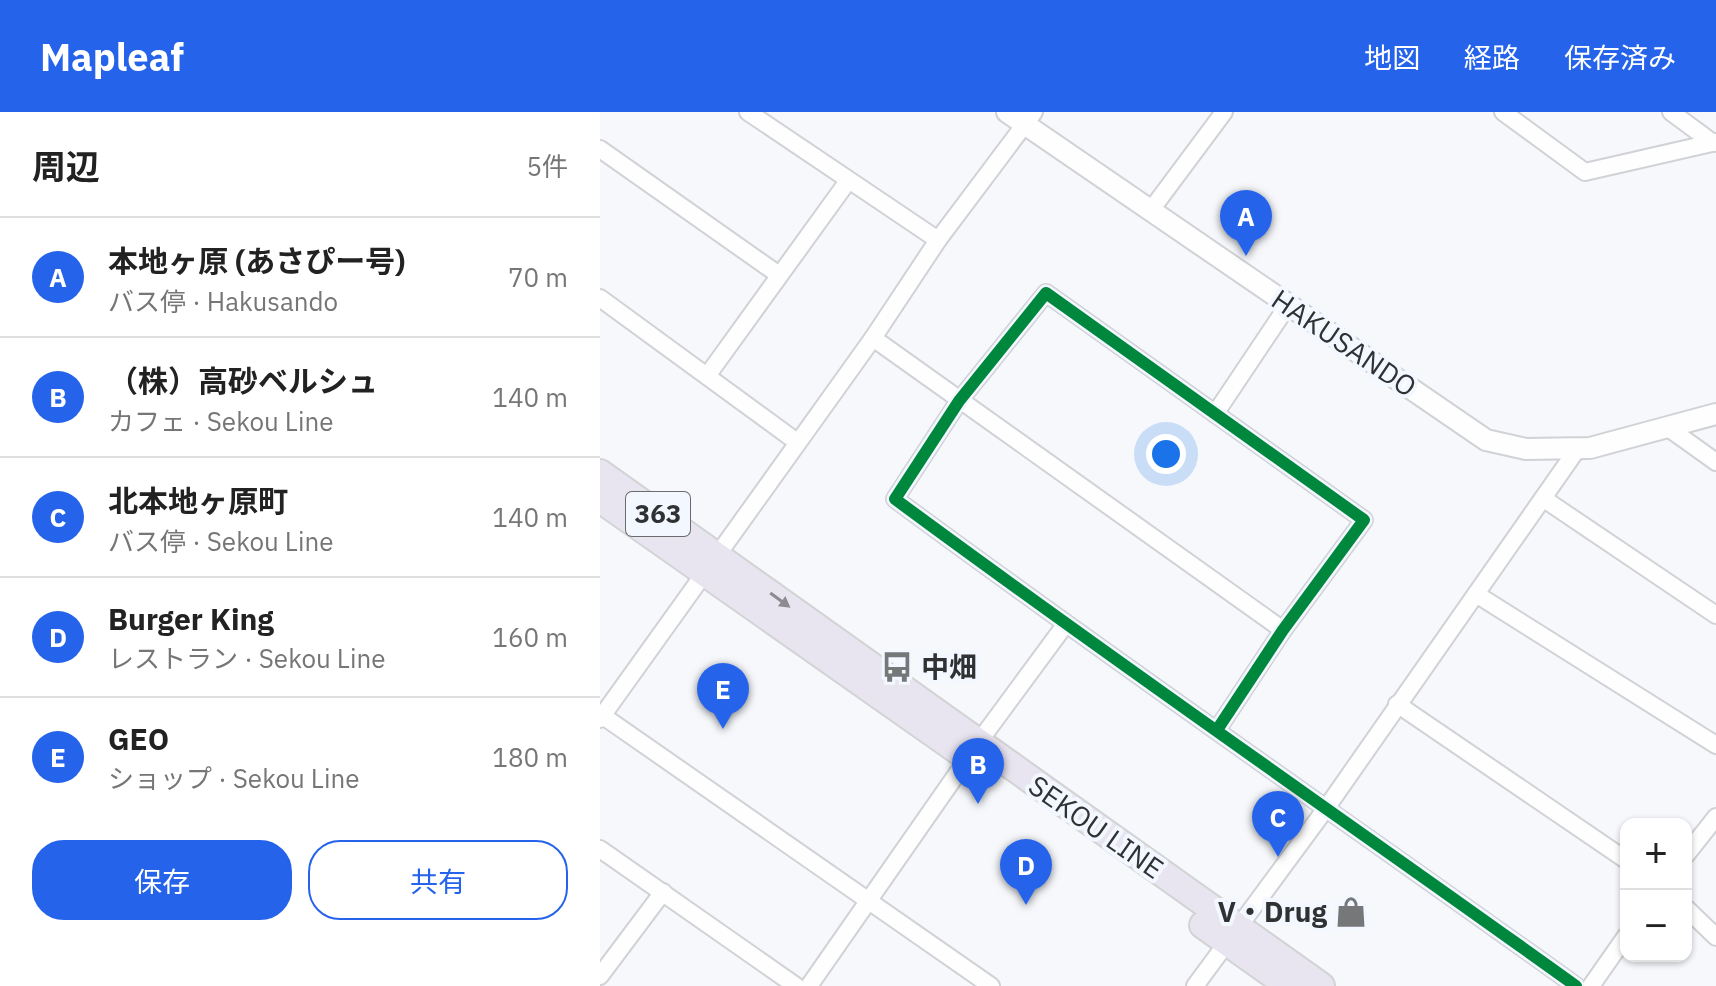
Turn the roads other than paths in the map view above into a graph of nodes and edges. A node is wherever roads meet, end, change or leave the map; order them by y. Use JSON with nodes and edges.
{"nodes":[{"id":1,"x":748,"y":112,"type":"edge"},
{"id":2,"x":1007,"y":112,"type":"edge"},
{"id":3,"x":1224,"y":112,"type":"edge"},
{"id":4,"x":1503,"y":112,"type":"edge"},
{"id":5,"x":1671,"y":112,"type":"edge"},
{"id":6,"x":1030,"y":118,"type":"edge"},
{"id":7,"x":1714,"y":143,"type":"edge"},
{"id":8,"x":600,"y":149,"type":"edge"},
{"id":9,"x":848,"y":181,"type":"junction"},
{"id":10,"x":1151,"y":210,"type":"junction"},
{"id":11,"x":938,"y":240,"type":"junction"},
{"id":12,"x":779,"y":275,"type":"junction"},
{"id":13,"x":600,"y":298,"type":"edge"},
{"id":14,"x":1288,"y":305,"type":"junction"},
{"id":15,"x":873,"y":338,"type":"junction"},
{"id":16,"x":707,"y":376,"type":"junction"},
{"id":17,"x":959,"y":401,"type":"junction"},
{"id":18,"x":1215,"y":414,"type":"junction"},
{"id":19,"x":1716,"y":414,"type":"edge"},
{"id":20,"x":1667,"y":427,"type":"junction"},
{"id":21,"x":797,"y":442,"type":"junction"},
{"id":22,"x":1578,"y":448,"type":"junction"},
{"id":23,"x":1716,"y":462,"type":"edge"},
{"id":24,"x":600,"y":473,"type":"edge"},
{"id":25,"x":600,"y":499,"type":"edge"},
{"id":26,"x":1544,"y":499,"type":"junction"},
{"id":27,"x":711,"y":563,"type":"junction"},
{"id":28,"x":1476,"y":594,"type":"junction"},
{"id":29,"x":1716,"y":615,"type":"edge"},
{"id":30,"x":1065,"y":625,"type":"junction"},
{"id":31,"x":1283,"y":630,"type":"junction"},
{"id":32,"x":1397,"y":704,"type":"junction"},
{"id":33,"x":602,"y":718,"type":"edge"},
{"id":34,"x":1217,"y":730,"type":"junction"},
{"id":35,"x":1716,"y":745,"type":"edge"},
{"id":36,"x":973,"y":750,"type":"junction"},
{"id":37,"x":1327,"y":807,"type":"junction"},
{"id":38,"x":1716,"y":817,"type":"edge"},
{"id":39,"x":1692,"y":847,"type":"edge"},
{"id":40,"x":600,"y":849,"type":"edge"},
{"id":41,"x":1620,"y":856,"type":"edge"},
{"id":42,"x":663,"y":892,"type":"junction"},
{"id":43,"x":866,"y":901,"type":"junction"},
{"id":44,"x":1692,"y":914,"type":"edge"},
{"id":45,"x":1232,"y":934,"type":"junction"},
{"id":46,"x":1716,"y":937,"type":"edge"},
{"id":47,"x":1620,"y":945,"type":"edge"},
{"id":48,"x":600,"y":976,"type":"edge"},
{"id":49,"x":796,"y":986,"type":"edge"},
{"id":50,"x":809,"y":986,"type":"edge"},
{"id":51,"x":991,"y":986,"type":"edge"},
{"id":52,"x":1195,"y":986,"type":"edge"},
{"id":53,"x":1289,"y":986,"type":"edge"},
{"id":54,"x":1321,"y":986,"type":"edge"},
{"id":55,"x":1576,"y":986,"type":"edge"},
{"id":56,"x":1591,"y":986,"type":"edge"}],
"edges":[{"from":1,"to":9,"type":"street"},
{"from":2,"to":6,"type":"street","name":"HAKUSANDO"},
{"from":3,"to":10,"type":"street"},
{"from":4,"to":7,"type":"street"},
{"from":5,"to":7,"type":"street"},
{"from":6,"to":10,"type":"street","name":"HAKUSANDO"},
{"from":6,"to":11,"type":"street"},
{"from":8,"to":12,"type":"street"},
{"from":9,"to":11,"type":"street"},
{"from":9,"to":12,"type":"street"},
{"from":10,"to":14,"type":"street","name":"HAKUSANDO"},
{"from":11,"to":15,"type":"street"},
{"from":12,"to":16,"type":"street"},
{"from":13,"to":16,"type":"street"},
{"from":14,"to":18,"type":"street"},
{"from":14,"to":22,"type":"street","name":"HAKUSANDO"},
{"from":15,"to":17,"type":"street"},
{"from":15,"to":21,"type":"street"},
{"from":16,"to":21,"type":"street"},
{"from":17,"to":18,"type":"street"},
{"from":17,"to":30,"type":"street"},
{"from":17,"to":31,"type":"street"},
{"from":18,"to":31,"type":"street"},
{"from":19,"to":20,"type":"street","name":"HAKUSANDO"},
{"from":20,"to":22,"type":"street","name":"HAKUSANDO"},
{"from":20,"to":23,"type":"street"},
{"from":21,"to":27,"type":"street"},
{"from":22,"to":26,"type":"street"},
{"from":24,"to":27,"type":"highway","number":"363"},
{"from":25,"to":27,"type":"highway","number":"363"},
{"from":26,"to":28,"type":"street"},
{"from":26,"to":29,"type":"street"},
{"from":27,"to":33,"type":"street"},
{"from":27,"to":36,"type":"highway","name":"SEKOU LINE","number":"363"},
{"from":28,"to":32,"type":"street"},
{"from":28,"to":35,"type":"street"},
{"from":30,"to":34,"type":"street"},
{"from":30,"to":36,"type":"street"},
{"from":31,"to":34,"type":"street"},
{"from":32,"to":37,"type":"street"},
{"from":32,"to":41,"type":"street"},
{"from":33,"to":43,"type":"street"},
{"from":34,"to":37,"type":"street"},
{"from":36,"to":43,"type":"street"},
{"from":36,"to":45,"type":"highway","name":"SEKOU LINE","number":"363"},
{"from":37,"to":45,"type":"street"},
{"from":37,"to":55,"type":"street"},
{"from":38,"to":39,"type":"street"},
{"from":40,"to":42,"type":"street"},
{"from":42,"to":48,"type":"street"},
{"from":42,"to":49,"type":"street"},
{"from":43,"to":50,"type":"street"},
{"from":43,"to":51,"type":"street"},
{"from":44,"to":46,"type":"street"},
{"from":45,"to":52,"type":"street"},
{"from":45,"to":53,"type":"highway","name":"SEKOU LINE","number":"363"},
{"from":45,"to":54,"type":"highway","name":"SEKOU LINE","number":"363"},
{"from":47,"to":56,"type":"street"}]}
